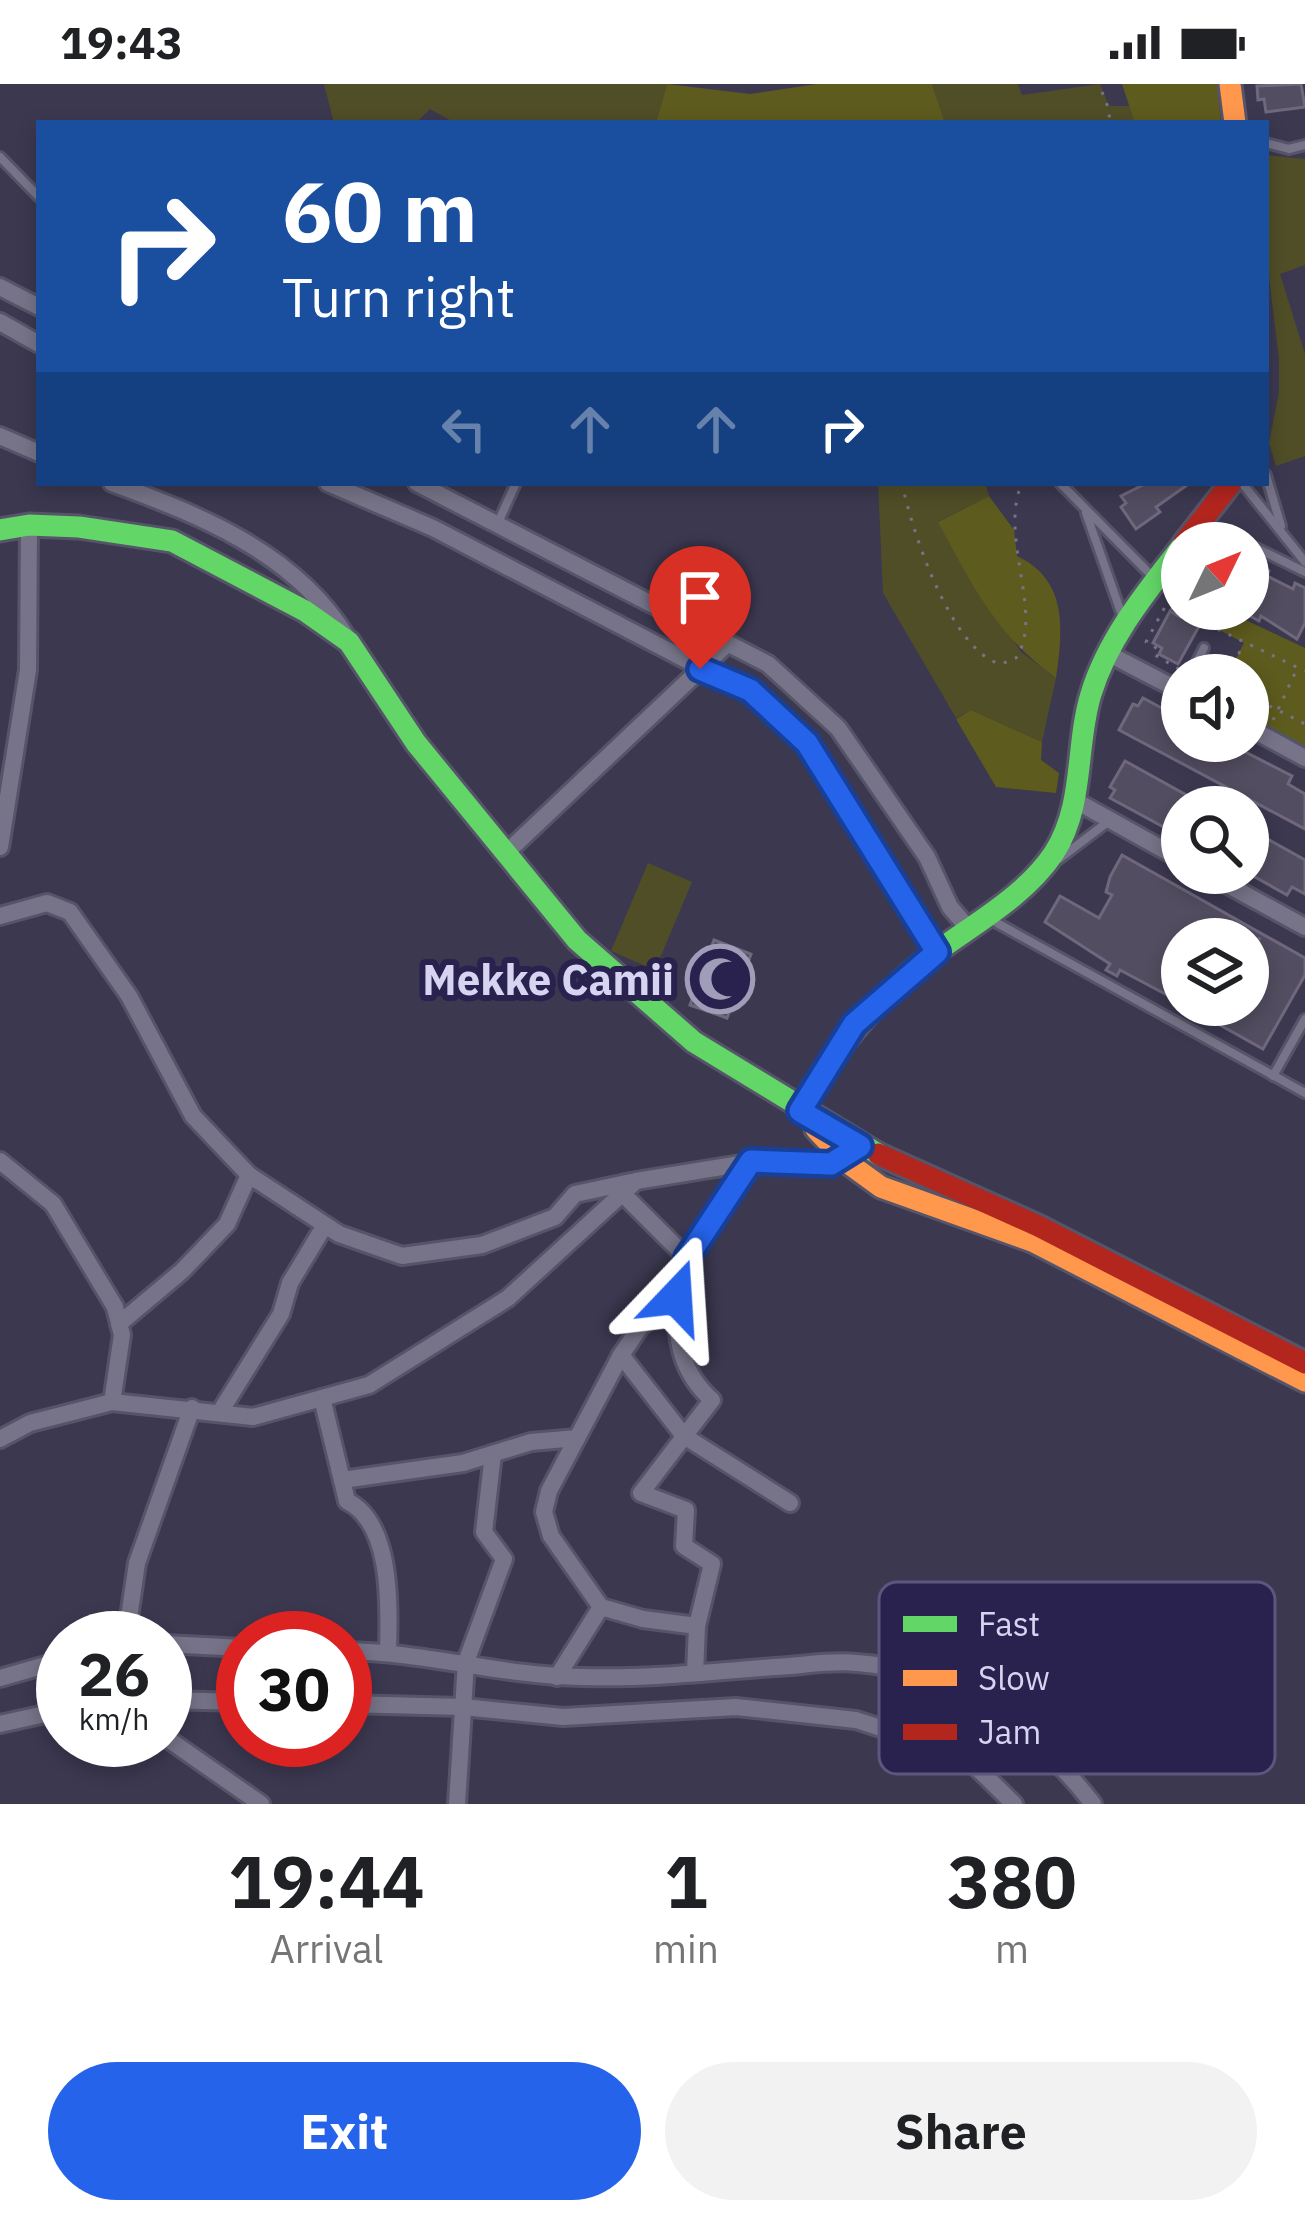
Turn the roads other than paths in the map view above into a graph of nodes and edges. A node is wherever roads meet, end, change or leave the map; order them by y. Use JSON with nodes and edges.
{"nodes":[{"id":1,"x":1229,"y":84,"type":"edge"},
{"id":2,"x":1235,"y":120,"type":"edge"},
{"id":3,"x":1269,"y":144,"type":"edge"},
{"id":4,"x":1305,"y":145,"type":"edge"},
{"id":5,"x":0,"y":157,"type":"edge"},
{"id":6,"x":36,"y":194,"type":"edge"},
{"id":7,"x":0,"y":287,"type":"edge"},
{"id":8,"x":36,"y":305,"type":"edge"},
{"id":9,"x":0,"y":322,"type":"edge"},
{"id":10,"x":36,"y":342,"type":"edge"},
{"id":11,"x":0,"y":436,"type":"edge"},
{"id":12,"x":36,"y":453,"type":"edge"},
{"id":13,"x":1269,"y":485,"type":"edge"},
{"id":14,"x":120,"y":486,"type":"edge"},
{"id":15,"x":335,"y":486,"type":"edge"},
{"id":16,"x":423,"y":486,"type":"edge"},
{"id":17,"x":515,"y":486,"type":"edge"},
{"id":18,"x":1063,"y":486,"type":"edge"},
{"id":19,"x":1230,"y":486,"type":"edge"},
{"id":20,"x":1245,"y":486,"type":"edge"},
{"id":21,"x":1083,"y":506,"type":"junction"},
{"id":22,"x":1202,"y":521,"type":"edge"},
{"id":23,"x":28,"y":525,"type":"junction"},
{"id":24,"x":497,"y":525,"type":"junction"},
{"id":25,"x":0,"y":530,"type":"edge"},
{"id":26,"x":1282,"y":530,"type":"junction"},
{"id":27,"x":1269,"y":554,"type":"edge"},
{"id":28,"x":1305,"y":562,"type":"edge"},
{"id":29,"x":1305,"y":572,"type":"edge"},
{"id":30,"x":1161,"y":574,"type":"edge"},
{"id":31,"x":1156,"y":581,"type":"junction"},
{"id":32,"x":1126,"y":628,"type":"junction"},
{"id":33,"x":350,"y":642,"type":"junction"},
{"id":34,"x":727,"y":644,"type":"junction"},
{"id":35,"x":1204,"y":648,"type":"road end"},
{"id":36,"x":1109,"y":654,"type":"junction"},
{"id":37,"x":1201,"y":654,"type":"edge"},
{"id":38,"x":700,"y":669,"type":"junction"},
{"id":39,"x":1161,"y":680,"type":"edge"},
{"id":40,"x":1269,"y":739,"type":"edge"},
{"id":41,"x":1305,"y":758,"type":"edge"},
{"id":42,"x":1076,"y":801,"type":"junction"},
{"id":43,"x":1110,"y":820,"type":"junction"},
{"id":44,"x":0,"y":847,"type":"edge"},
{"id":45,"x":1161,"y":848,"type":"edge"},
{"id":46,"x":505,"y":854,"type":"junction"},
{"id":47,"x":1032,"y":880,"type":"junction"},
{"id":48,"x":1244,"y":894,"type":"edge"},
{"id":49,"x":0,"y":916,"type":"edge"},
{"id":50,"x":978,"y":923,"type":"junction"},
{"id":51,"x":1305,"y":928,"type":"edge"},
{"id":52,"x":937,"y":952,"type":"junction"},
{"id":53,"x":1305,"y":1018,"type":"edge"},
{"id":54,"x":1273,"y":1076,"type":"junction"},
{"id":55,"x":1305,"y":1093,"type":"edge"},
{"id":56,"x":800,"y":1111,"type":"junction"},
{"id":57,"x":852,"y":1153,"type":"junction"},
{"id":58,"x":0,"y":1161,"type":"edge"},
{"id":59,"x":751,"y":1161,"type":"junction"},
{"id":60,"x":249,"y":1175,"type":"junction"},
{"id":61,"x":629,"y":1186,"type":"junction"},
{"id":62,"x":1003,"y":1220,"type":"junction"},
{"id":63,"x":325,"y":1225,"type":"junction"},
{"id":64,"x":687,"y":1258,"type":"junction"},
{"id":65,"x":676,"y":1297,"type":"junction"},
{"id":66,"x":119,"y":1324,"type":"junction"},
{"id":67,"x":621,"y":1355,"type":"junction"},
{"id":68,"x":1305,"y":1363,"type":"edge"},
{"id":69,"x":1305,"y":1382,"type":"edge"},
{"id":70,"x":322,"y":1398,"type":"junction"},
{"id":71,"x":112,"y":1402,"type":"junction"},
{"id":72,"x":192,"y":1408,"type":"junction"},
{"id":73,"x":220,"y":1412,"type":"junction"},
{"id":74,"x":684,"y":1436,"type":"junction"},
{"id":75,"x":577,"y":1438,"type":"junction"},
{"id":76,"x":0,"y":1439,"type":"edge"},
{"id":77,"x":493,"y":1454,"type":"junction"},
{"id":78,"x":341,"y":1480,"type":"junction"},
{"id":79,"x":790,"y":1503,"type":"dead end"},
{"id":80,"x":601,"y":1607,"type":"junction"},
{"id":81,"x":130,"y":1611,"type":"edge"},
{"id":82,"x":697,"y":1626,"type":"junction"},
{"id":83,"x":372,"y":1652,"type":"edge"},
{"id":84,"x":388,"y":1652,"type":"junction"},
{"id":85,"x":466,"y":1662,"type":"junction"},
{"id":86,"x":879,"y":1666,"type":"edge"},
{"id":87,"x":36,"y":1668,"type":"edge"},
{"id":88,"x":695,"y":1673,"type":"junction"},
{"id":89,"x":557,"y":1677,"type":"junction"},
{"id":90,"x":0,"y":1678,"type":"edge"},
{"id":91,"x":372,"y":1705,"type":"edge"},
{"id":92,"x":463,"y":1707,"type":"junction"},
{"id":93,"x":36,"y":1716,"type":"edge"},
{"id":94,"x":0,"y":1724,"type":"edge"},
{"id":95,"x":879,"y":1727,"type":"edge"},
{"id":96,"x":192,"y":1756,"type":"edge"},
{"id":97,"x":983,"y":1774,"type":"edge"},
{"id":98,"x":1069,"y":1774,"type":"edge"},
{"id":99,"x":261,"y":1804,"type":"edge"},
{"id":100,"x":458,"y":1804,"type":"edge"},
{"id":101,"x":1014,"y":1804,"type":"edge"},
{"id":102,"x":1093,"y":1804,"type":"edge"}],
"edges":[{"from":1,"to":2,"type":"street"},
{"from":3,"to":4,"type":"lane"},
{"from":5,"to":6,"type":"lane"},
{"from":7,"to":8,"type":"street"},
{"from":9,"to":10,"type":"street"},
{"from":11,"to":12,"type":"street"},
{"from":13,"to":26,"type":"lane"},
{"from":14,"to":33,"type":"street"},
{"from":15,"to":38,"type":"street"},
{"from":16,"to":24,"type":"street"},
{"from":17,"to":24,"type":"lane"},
{"from":18,"to":21,"type":"lane"},
{"from":19,"to":22,"type":"street"},
{"from":20,"to":26,"type":"lane"},
{"from":21,"to":31,"type":"lane"},
{"from":21,"to":32,"type":"lane"},
{"from":23,"to":25,"type":"street"},
{"from":23,"to":33,"type":"street"},
{"from":23,"to":44,"type":"street"},
{"from":24,"to":34,"type":"street"},
{"from":26,"to":28,"type":"lane"},
{"from":27,"to":29,"type":"lane"},
{"from":30,"to":31,"type":"street"},
{"from":31,"to":32,"type":"street"},
{"from":32,"to":36,"type":"street"},
{"from":33,"to":46,"type":"street"},
{"from":34,"to":38,"type":"street"},
{"from":34,"to":50,"type":"street"},
{"from":35,"to":37,"type":"lane"},
{"from":36,"to":39,"type":"street"},
{"from":36,"to":42,"type":"street"},
{"from":38,"to":46,"type":"street"},
{"from":38,"to":52,"type":"street"},
{"from":40,"to":41,"type":"street"},
{"from":42,"to":43,"type":"street"},
{"from":42,"to":47,"type":"street"},
{"from":43,"to":45,"type":"street"},
{"from":43,"to":47,"type":"lane"},
{"from":46,"to":56,"type":"street"},
{"from":47,"to":50,"type":"street"},
{"from":48,"to":51,"type":"street"},
{"from":49,"to":60,"type":"street"},
{"from":50,"to":52,"type":"street"},
{"from":50,"to":54,"type":"lane"},
{"from":52,"to":56,"type":"street"},
{"from":53,"to":54,"type":"lane"},
{"from":54,"to":55,"type":"lane"},
{"from":56,"to":57,"type":"street"},
{"from":57,"to":59,"type":"street"},
{"from":57,"to":62,"type":"street"},
{"from":58,"to":66,"type":"street"},
{"from":59,"to":61,"type":"street"},
{"from":59,"to":64,"type":"street"},
{"from":60,"to":63,"type":"street"},
{"from":60,"to":66,"type":"street"},
{"from":61,"to":63,"type":"street"},
{"from":61,"to":64,"type":"street"},
{"from":61,"to":70,"type":"street"},
{"from":62,"to":68,"type":"street"},
{"from":62,"to":69,"type":"street"},
{"from":63,"to":73,"type":"street"},
{"from":64,"to":65,"type":"street"},
{"from":65,"to":67,"type":"street"},
{"from":65,"to":74,"type":"street"},
{"from":66,"to":71,"type":"street"},
{"from":67,"to":74,"type":"street"},
{"from":67,"to":75,"type":"street"},
{"from":70,"to":73,"type":"street"},
{"from":70,"to":78,"type":"street"},
{"from":71,"to":72,"type":"street"},
{"from":71,"to":76,"type":"street"},
{"from":72,"to":73,"type":"street"},
{"from":72,"to":81,"type":"street"},
{"from":74,"to":79,"type":"street"},
{"from":74,"to":82,"type":"street"},
{"from":75,"to":77,"type":"street"},
{"from":75,"to":80,"type":"street"},
{"from":77,"to":78,"type":"street"},
{"from":77,"to":85,"type":"street"},
{"from":78,"to":84,"type":"street"},
{"from":80,"to":82,"type":"street"},
{"from":80,"to":89,"type":"street"},
{"from":82,"to":88,"type":"street"},
{"from":83,"to":84,"type":"street"},
{"from":84,"to":85,"type":"street"},
{"from":85,"to":89,"type":"street"},
{"from":85,"to":92,"type":"street"},
{"from":86,"to":88,"type":"street"},
{"from":87,"to":90,"type":"street"},
{"from":88,"to":89,"type":"street"},
{"from":91,"to":92,"type":"street"},
{"from":92,"to":95,"type":"street"},
{"from":92,"to":100,"type":"street"},
{"from":93,"to":94,"type":"street"},
{"from":96,"to":99,"type":"street"},
{"from":97,"to":101,"type":"street"},
{"from":98,"to":102,"type":"street"}]}
